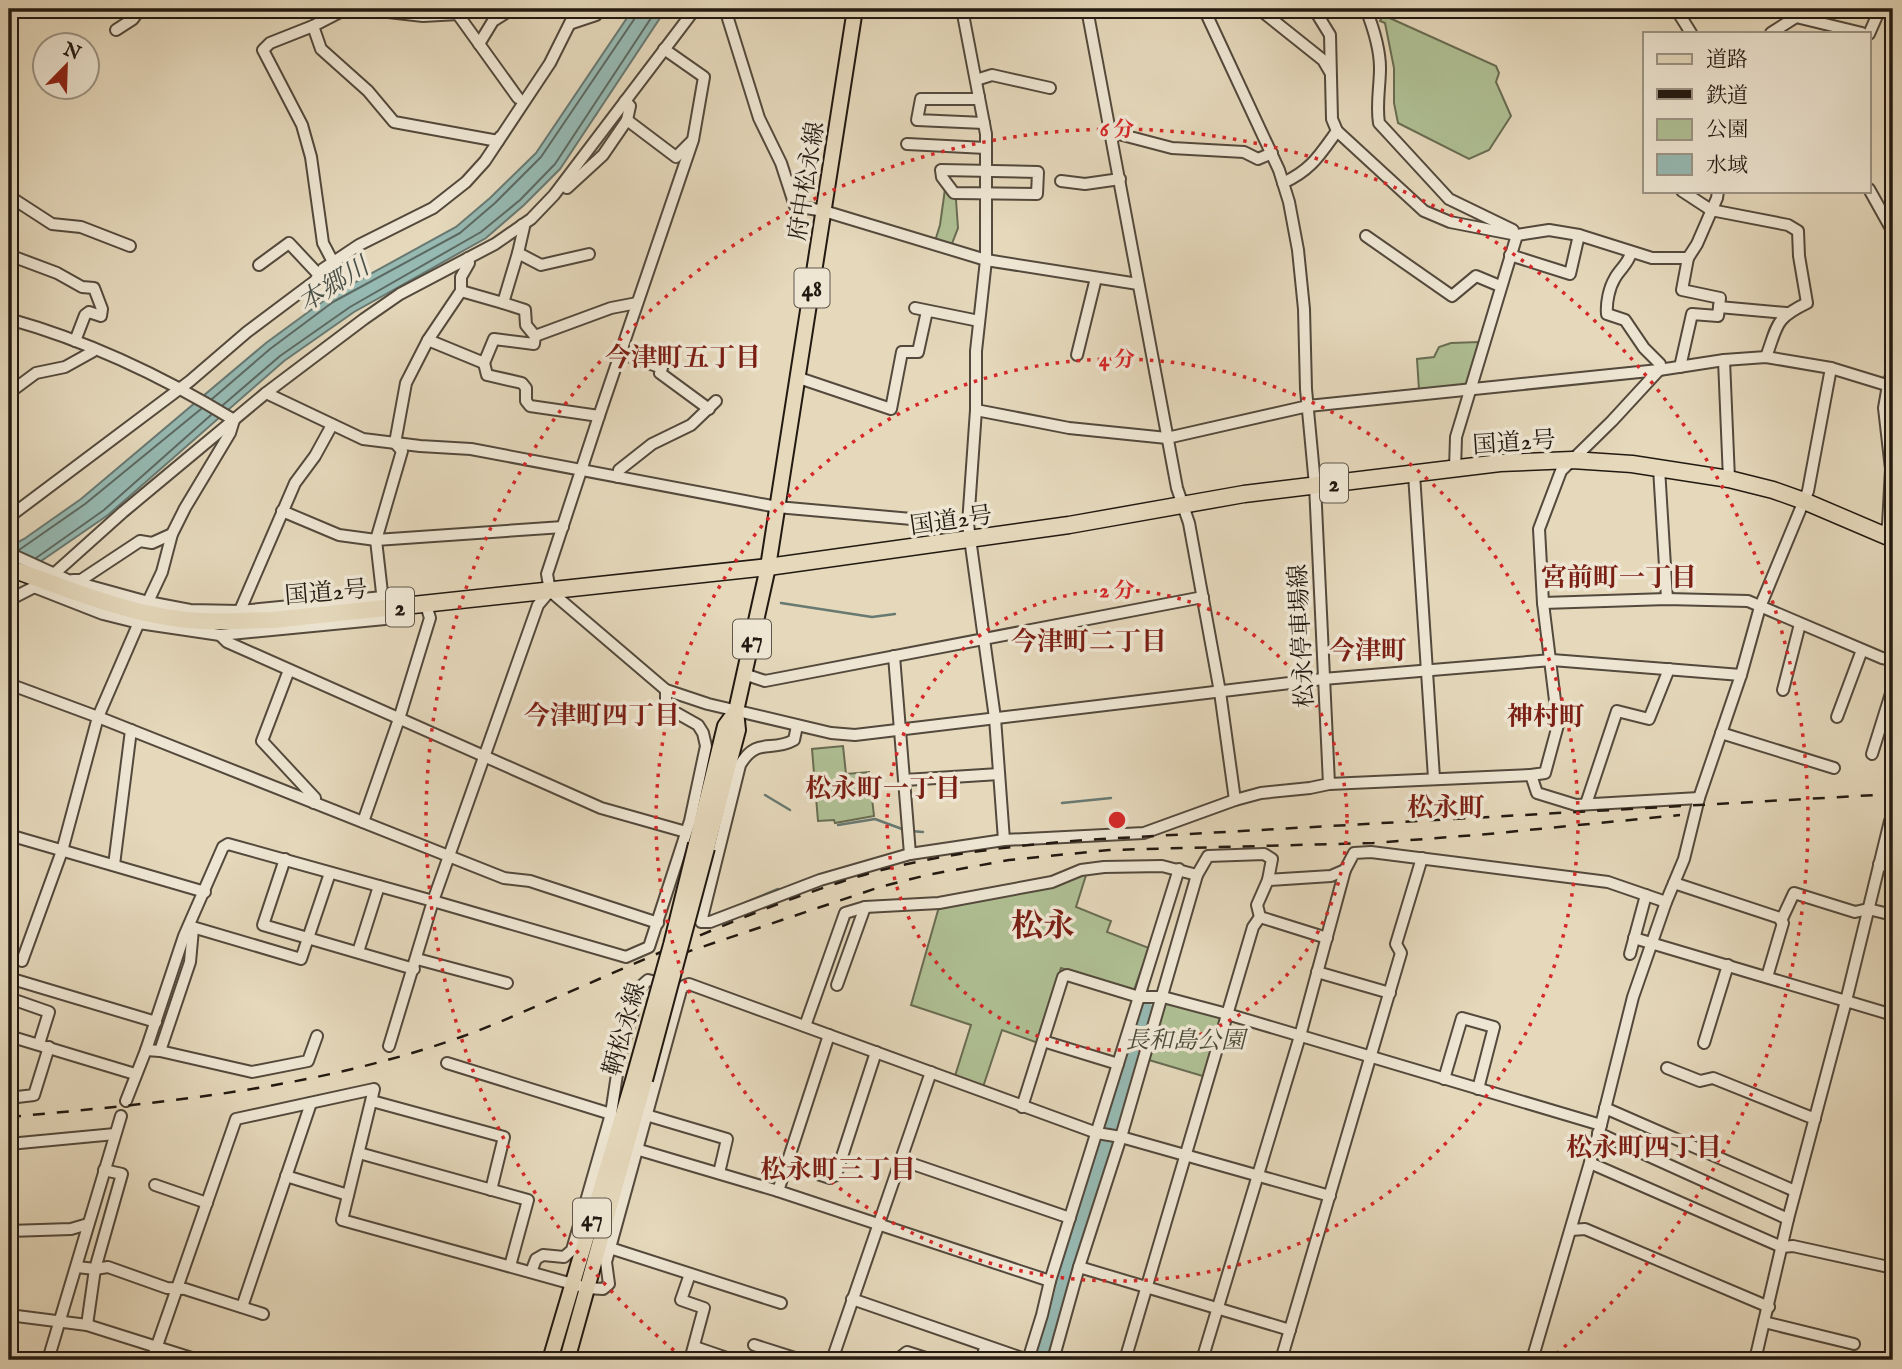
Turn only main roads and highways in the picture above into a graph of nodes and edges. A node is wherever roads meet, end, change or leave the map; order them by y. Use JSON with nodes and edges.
{"nodes":[{"id":1,"x":855,"y":9,"type":"edge"},
{"id":2,"x":1889,"y":537,"type":"edge"},
{"id":3,"x":768,"y":567,"type":"junction"},
{"id":4,"x":9,"y":568,"type":"edge"},
{"id":5,"x":640,"y":1078,"type":"junction"},
{"id":6,"x":550,"y":1360,"type":"edge"},
{"id":7,"x":567,"y":1360,"type":"edge"}],
"edges":[{"from":1,"to":3,"type":"main road","name":"府中松永線","number":"48"},
{"from":2,"to":3,"type":"highway","name":"国道2号","number":"2"},
{"from":3,"to":4,"type":"highway","name":"国道2号","number":"2"},
{"from":3,"to":5,"type":"main road","name":"鞆松永線","number":"47","bridge":true},
{"from":5,"to":6,"type":"main road","name":"鞆松永線","number":"47"},
{"from":5,"to":7,"type":"main road","name":"鞆松永線","number":"47"}]}
